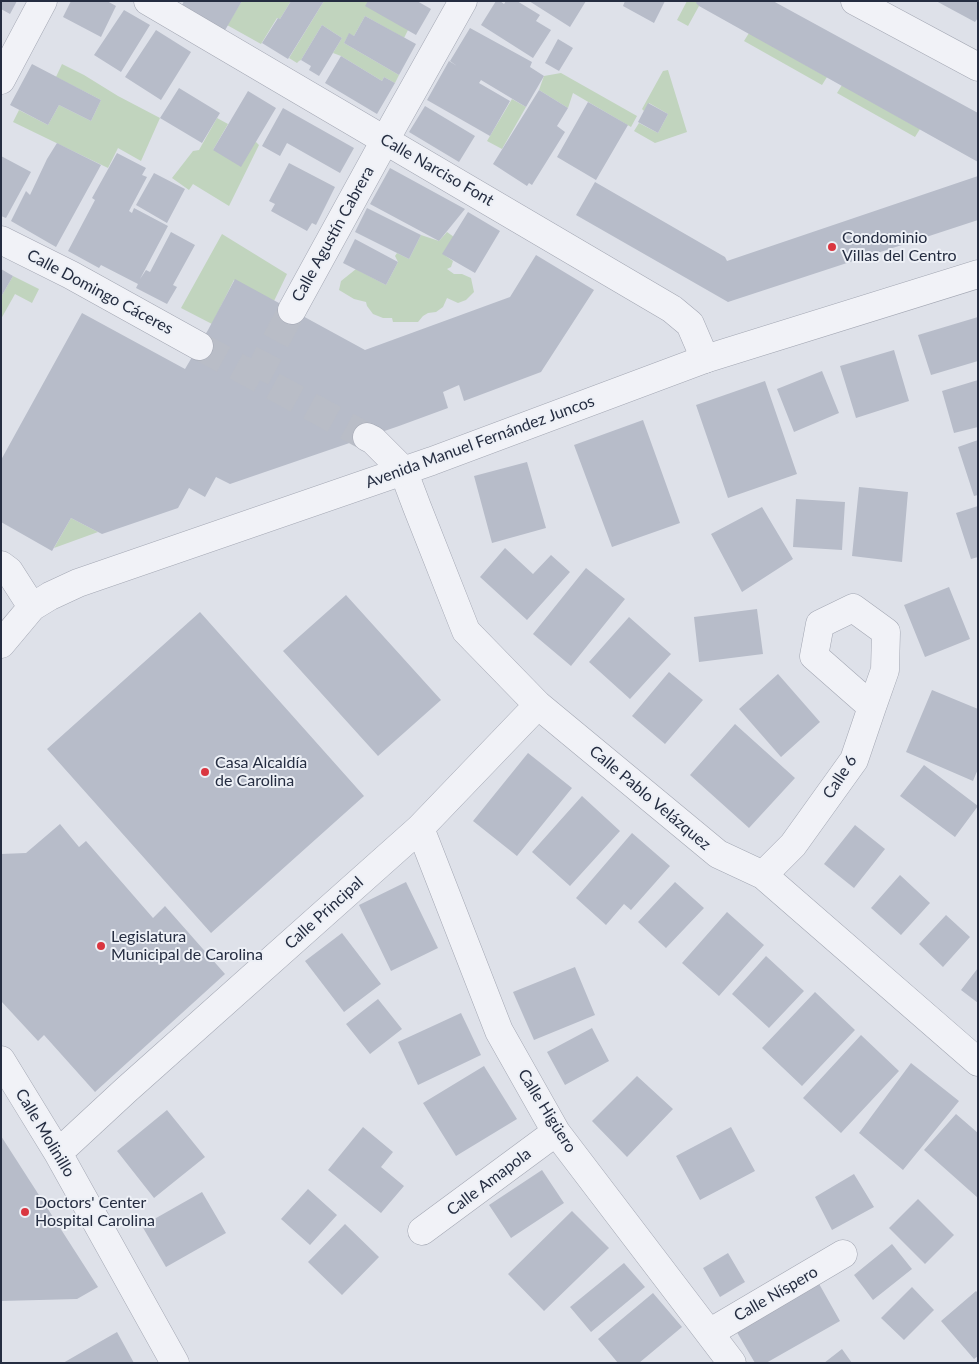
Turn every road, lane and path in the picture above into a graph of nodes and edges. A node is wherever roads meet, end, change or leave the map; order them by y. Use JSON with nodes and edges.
{"nodes":[{"id":1,"x":43,"y":1,"type":"edge"},
{"id":2,"x":148,"y":1,"type":"edge"},
{"id":3,"x":462,"y":1,"type":"edge"},
{"id":4,"x":861,"y":3,"type":"edge"},
{"id":5,"x":978,"y":67,"type":"edge"},
{"id":6,"x":1,"y":80,"type":"edge"},
{"id":7,"x":385,"y":140,"type":"junction"},
{"id":8,"x":1,"y":240,"type":"edge"},
{"id":9,"x":978,"y":274,"type":"edge"},
{"id":10,"x":292,"y":310,"type":"tunnel mouth"},
{"id":11,"x":198,"y":346,"type":"tunnel mouth"},
{"id":12,"x":705,"y":359,"type":"junction"},
{"id":13,"x":368,"y":438,"type":"tunnel mouth"},
{"id":14,"x":403,"y":470,"type":"junction"},
{"id":15,"x":1,"y":565,"type":"edge"},
{"id":16,"x":32,"y":607,"type":"junction"},
{"id":17,"x":1,"y":644,"type":"edge"},
{"id":18,"x":538,"y":705,"type":"junction"},
{"id":19,"x":872,"y":708,"type":"junction"},
{"id":20,"x":420,"y":828,"type":"junction"},
{"id":21,"x":763,"y":875,"type":"junction"},
{"id":22,"x":1,"y":1060,"type":"edge"},
{"id":23,"x":978,"y":1062,"type":"edge"},
{"id":24,"x":556,"y":1132,"type":"junction"},
{"id":25,"x":58,"y":1153,"type":"junction"},
{"id":26,"x":422,"y":1231,"type":"dead end"},
{"id":27,"x":843,"y":1254,"type":"dead end"},
{"id":28,"x":709,"y":1333,"type":"junction"},
{"id":29,"x":175,"y":1363,"type":"edge"},
{"id":30,"x":732,"y":1363,"type":"edge"}],
"edges":[{"from":1,"to":6,"type":"street"},
{"from":2,"to":7,"type":"street","name":"Calle Narciso Font"},
{"from":3,"to":7,"type":"street","name":"Calle Agustín Cabrera"},
{"from":4,"to":5,"type":"street"},
{"from":7,"to":10,"type":"street","name":"Calle Agustín Cabrera"},
{"from":7,"to":12,"type":"street","name":"Calle Narciso Font"},
{"from":8,"to":11,"type":"street","name":"Calle Domingo Cáceres"},
{"from":9,"to":12,"type":"street","name":"Avenida Manuel Fernández Juncos"},
{"from":12,"to":14,"type":"street","name":"Avenida Manuel Fernández Juncos"},
{"from":13,"to":14,"type":"street"},
{"from":14,"to":16,"type":"street","name":"Avenida Manuel Fernández Juncos"},
{"from":14,"to":18,"type":"street","name":"Calle Pablo Velázquez"},
{"from":15,"to":16,"type":"street"},
{"from":16,"to":17,"type":"street","name":"Avenida Manuel Fernández Juncos"},
{"from":18,"to":20,"type":"street","name":"Calle Principal"},
{"from":18,"to":21,"type":"street","name":"Calle Pablo Velázquez"},
{"from":19,"to":19,"type":"street","name":"Calle 6"},
{"from":19,"to":21,"type":"street","name":"Calle 6"},
{"from":20,"to":24,"type":"street","name":"Calle Higüero"},
{"from":20,"to":25,"type":"street","name":"Calle Principal"},
{"from":21,"to":23,"type":"street","name":"Calle Pablo Velázquez"},
{"from":22,"to":25,"type":"street","name":"Calle Molinillo"},
{"from":24,"to":26,"type":"street","name":"Calle Amapola"},
{"from":24,"to":28,"type":"street","name":"Calle Higüero"},
{"from":25,"to":29,"type":"street","name":"Calle Molinillo"},
{"from":27,"to":28,"type":"street","name":"Calle Níspero"},
{"from":28,"to":30,"type":"street","name":"Calle Higüero"}]}
